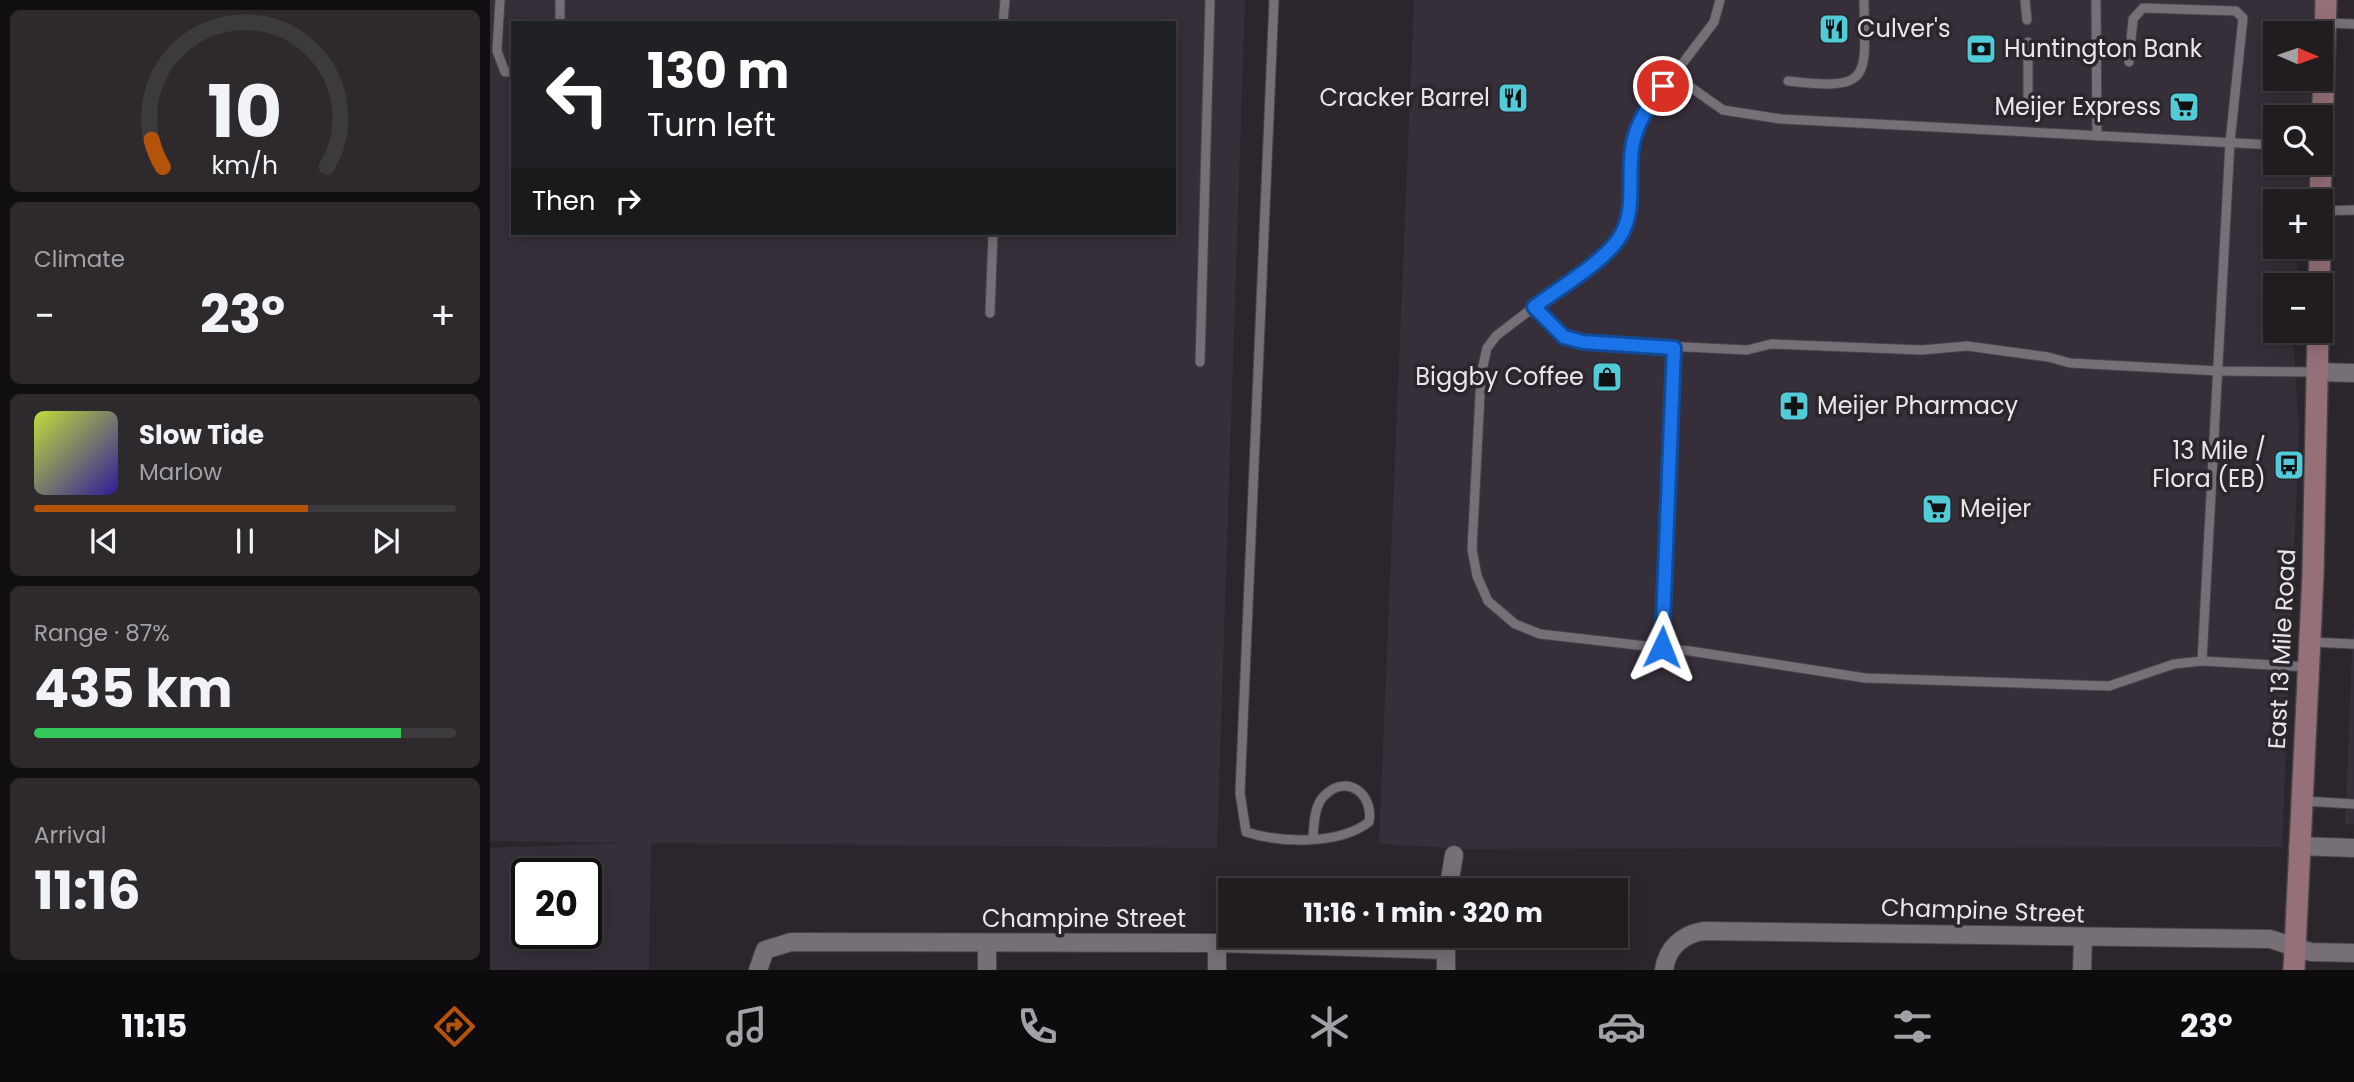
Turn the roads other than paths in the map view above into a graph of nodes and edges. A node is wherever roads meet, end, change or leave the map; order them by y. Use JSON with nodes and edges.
{"nodes":[{"id":1,"x":500,"y":0,"type":"edge"},
{"id":2,"x":561,"y":0,"type":"edge"},
{"id":3,"x":1005,"y":0,"type":"edge"},
{"id":4,"x":1210,"y":0,"type":"edge"},
{"id":5,"x":1274,"y":0,"type":"edge"},
{"id":6,"x":1720,"y":0,"type":"edge"},
{"id":7,"x":1864,"y":0,"type":"edge"},
{"id":8,"x":2025,"y":0,"type":"edge"},
{"id":9,"x":2096,"y":0,"type":"edge"},
{"id":10,"x":2326,"y":0,"type":"edge"},
{"id":11,"x":2027,"y":20,"type":"dead end"},
{"id":12,"x":560,"y":21,"type":"edge"},
{"id":13,"x":1003,"y":21,"type":"edge"},
{"id":14,"x":2325,"y":21,"type":"edge"},
{"id":15,"x":2333,"y":23,"type":"edge"},
{"id":16,"x":2354,"y":24,"type":"edge"},
{"id":17,"x":2028,"y":42,"type":"dead end"},
{"id":18,"x":2129,"y":62,"type":"dead end"},
{"id":19,"x":511,"y":72,"type":"edge"},
{"id":20,"x":1672,"y":74,"type":"junction"},
{"id":21,"x":1788,"y":80,"type":"dead end"},
{"id":22,"x":2028,"y":98,"type":"dead end"},
{"id":23,"x":2097,"y":136,"type":"junction"},
{"id":24,"x":2230,"y":142,"type":"junction"},
{"id":25,"x":2263,"y":144,"type":"edge"},
{"id":26,"x":2354,"y":210,"type":"edge"},
{"id":27,"x":2333,"y":211,"type":"edge"},
{"id":28,"x":993,"y":235,"type":"edge"},
{"id":29,"x":1534,"y":307,"type":"junction"},
{"id":30,"x":990,"y":313,"type":"dead end"},
{"id":31,"x":2318,"y":343,"type":"edge"},
{"id":32,"x":1674,"y":348,"type":"junction"},
{"id":33,"x":1200,"y":362,"type":"dead end"},
{"id":34,"x":2219,"y":371,"type":"junction"},
{"id":35,"x":2317,"y":372,"type":"junction"},
{"id":36,"x":2354,"y":373,"type":"edge"},
{"id":37,"x":2310,"y":642,"type":"junction"},
{"id":38,"x":2354,"y":644,"type":"edge"},
{"id":39,"x":1662,"y":647,"type":"junction"},
{"id":40,"x":2202,"y":661,"type":"junction"},
{"id":41,"x":2309,"y":667,"type":"junction"},
{"id":42,"x":2301,"y":801,"type":"junction"},
{"id":43,"x":2354,"y":804,"type":"edge"},
{"id":44,"x":1313,"y":838,"type":"junction"},
{"id":45,"x":2298,"y":846,"type":"junction"},
{"id":46,"x":2354,"y":848,"type":"edge"},
{"id":47,"x":1454,"y":855,"type":"dead end"},
{"id":48,"x":1450,"y":878,"type":"edge"},
{"id":49,"x":2083,"y":938,"type":"junction"},
{"id":50,"x":987,"y":943,"type":"junction"},
{"id":51,"x":1217,"y":943,"type":"joint"},
{"id":52,"x":1446,"y":948,"type":"edge"},
{"id":53,"x":2295,"y":948,"type":"junction"},
{"id":54,"x":2354,"y":953,"type":"edge"},
{"id":55,"x":758,"y":970,"type":"edge"},
{"id":56,"x":987,"y":970,"type":"edge"},
{"id":57,"x":1217,"y":970,"type":"edge"},
{"id":58,"x":1446,"y":970,"type":"edge"},
{"id":59,"x":1664,"y":970,"type":"edge"},
{"id":60,"x":2082,"y":970,"type":"edge"},
{"id":61,"x":2294,"y":970,"type":"edge"}],
"edges":[{"from":1,"to":19,"type":"lane"},
{"from":2,"to":12,"type":"lane"},
{"from":3,"to":13,"type":"lane"},
{"from":4,"to":33,"type":"lane"},
{"from":5,"to":44,"type":"lane"},
{"from":6,"to":20,"type":"lane"},
{"from":7,"to":21,"type":"lane"},
{"from":8,"to":11,"type":"lane"},
{"from":9,"to":23,"type":"lane"},
{"from":10,"to":14,"type":"main road"},
{"from":15,"to":16,"type":"lane"},
{"from":17,"to":22,"type":"lane"},
{"from":18,"to":24,"type":"lane"},
{"from":20,"to":23,"type":"lane"},
{"from":20,"to":29,"type":"lane"},
{"from":23,"to":24,"type":"lane"},
{"from":24,"to":25,"type":"lane"},
{"from":24,"to":34,"type":"lane"},
{"from":26,"to":27,"type":"lane"},
{"from":28,"to":30,"type":"lane"},
{"from":29,"to":32,"type":"lane"},
{"from":29,"to":39,"type":"lane"},
{"from":31,"to":35,"type":"main road","name":"East 13 Mile Road"},
{"from":32,"to":34,"type":"lane"},
{"from":32,"to":39,"type":"lane"},
{"from":34,"to":35,"type":"lane"},
{"from":34,"to":40,"type":"lane"},
{"from":35,"to":36,"type":"street"},
{"from":35,"to":37,"type":"main road","name":"East 13 Mile Road"},
{"from":37,"to":38,"type":"lane"},
{"from":37,"to":41,"type":"main road","name":"East 13 Mile Road"},
{"from":39,"to":40,"type":"lane"},
{"from":40,"to":41,"type":"lane"},
{"from":41,"to":42,"type":"main road","name":"East 13 Mile Road"},
{"from":42,"to":43,"type":"lane"},
{"from":42,"to":45,"type":"main road","name":"East 13 Mile Road"},
{"from":44,"to":44,"type":"lane"},
{"from":45,"to":46,"type":"street"},
{"from":45,"to":53,"type":"main road","name":"East 13 Mile Road"},
{"from":47,"to":48,"type":"street"},
{"from":49,"to":53,"type":"street","name":"Champine Street"},
{"from":49,"to":59,"type":"street","name":"Champine Street"},
{"from":49,"to":60,"type":"street"},
{"from":50,"to":51,"type":"street","name":"Champine Street"},
{"from":50,"to":55,"type":"street","name":"Champine Street"},
{"from":50,"to":56,"type":"street"},
{"from":51,"to":57,"type":"street"},
{"from":52,"to":58,"type":"street"},
{"from":53,"to":54,"type":"street","name":"Champine Street"},
{"from":53,"to":61,"type":"main road","name":"East 13 Mile Road"}]}
